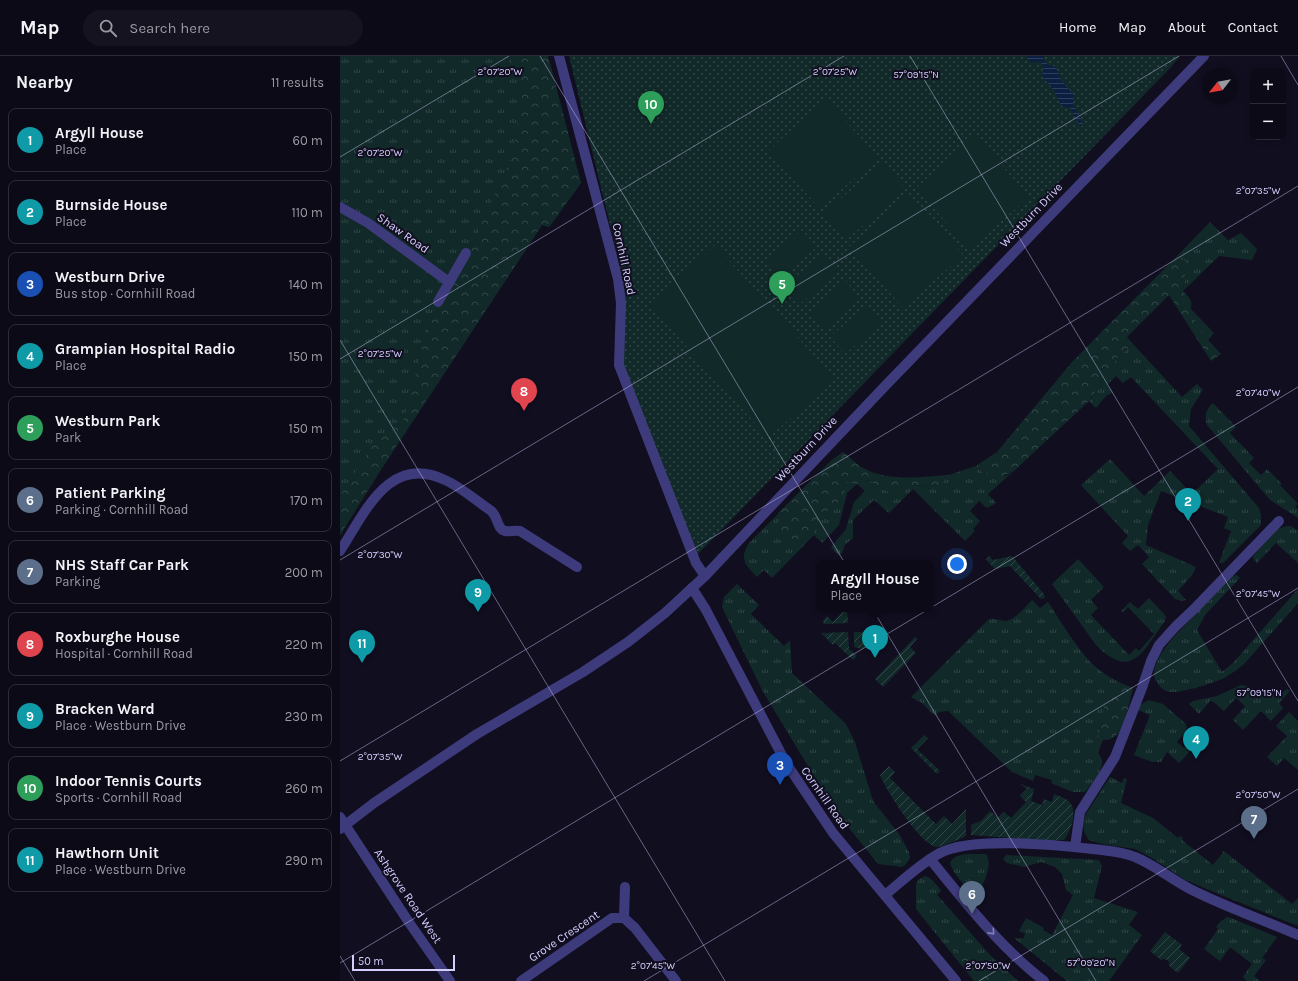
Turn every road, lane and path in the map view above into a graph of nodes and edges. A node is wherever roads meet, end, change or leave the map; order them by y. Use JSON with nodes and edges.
{"nodes":[{"id":1,"x":559,"y":56,"type":"edge"},
{"id":2,"x":1204,"y":56,"type":"edge"},
{"id":3,"x":340,"y":207,"type":"edge"},
{"id":4,"x":466,"y":253,"type":"dead end"},
{"id":5,"x":449,"y":282,"type":"junction"},
{"id":6,"x":438,"y":302,"type":"dead end"},
{"id":7,"x":1279,"y":521,"type":"dead end"},
{"id":8,"x":340,"y":551,"type":"edge"},
{"id":9,"x":577,"y":567,"type":"dead end"},
{"id":10,"x":704,"y":576,"type":"junction"},
{"id":11,"x":692,"y":588,"type":"junction"},
{"id":12,"x":342,"y":824,"type":"edge"},
{"id":13,"x":1075,"y":847,"type":"junction"},
{"id":14,"x":930,"y":860,"type":"junction"},
{"id":15,"x":625,"y":887,"type":"dead end"},
{"id":16,"x":885,"y":895,"type":"junction"},
{"id":17,"x":624,"y":918,"type":"junction"},
{"id":18,"x":1298,"y":935,"type":"edge"},
{"id":19,"x":450,"y":981,"type":"edge"},
{"id":20,"x":521,"y":981,"type":"edge"},
{"id":21,"x":676,"y":981,"type":"edge"},
{"id":22,"x":956,"y":981,"type":"edge"},
{"id":23,"x":1044,"y":981,"type":"edge"}],
"edges":[{"from":1,"to":10,"type":"street","name":"Cornhill Road"},
{"from":2,"to":10,"type":"street","name":"Westburn Drive"},
{"from":3,"to":5,"type":"street","name":"Shaw Road"},
{"from":4,"to":5,"type":"street"},
{"from":5,"to":6,"type":"street"},
{"from":7,"to":13,"type":"street"},
{"from":8,"to":9,"type":"street"},
{"from":10,"to":11,"type":"street","name":"Westburn Drive"},
{"from":11,"to":12,"type":"street","name":"Westburn Drive"},
{"from":11,"to":16,"type":"street","name":"Cornhill Road"},
{"from":12,"to":19,"type":"street","name":"Ashgrove Road West"},
{"from":13,"to":14,"type":"street"},
{"from":13,"to":18,"type":"street"},
{"from":14,"to":16,"type":"street"},
{"from":14,"to":23,"type":"street","one_way":true},
{"from":15,"to":17,"type":"street"},
{"from":16,"to":22,"type":"street","name":"Cornhill Road"},
{"from":17,"to":20,"type":"street","name":"Grove Crescent"},
{"from":17,"to":21,"type":"street"}]}
